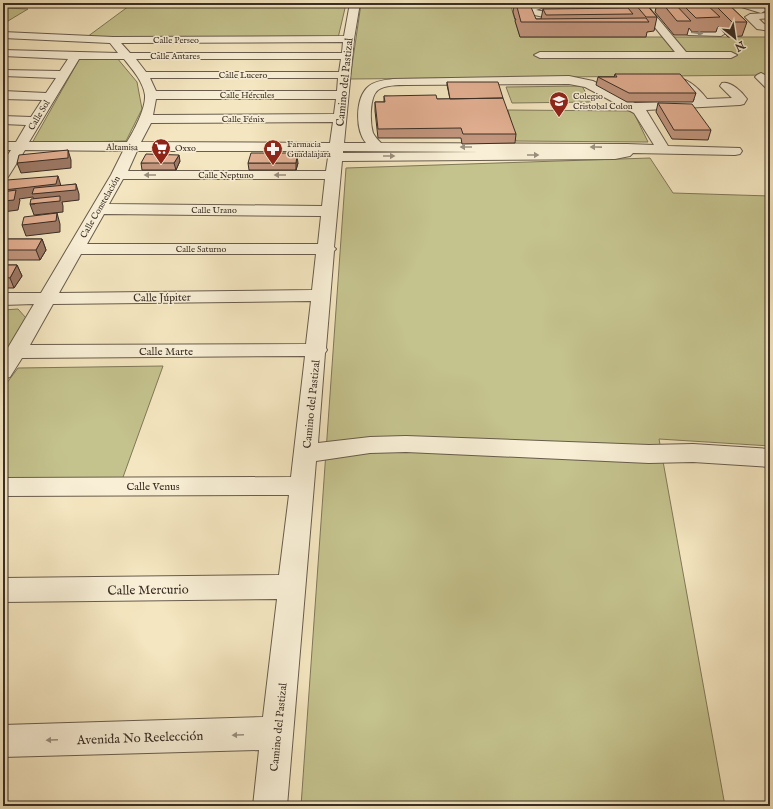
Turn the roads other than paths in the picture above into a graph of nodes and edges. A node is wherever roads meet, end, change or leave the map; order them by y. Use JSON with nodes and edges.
{"nodes":[{"id":1,"x":355,"y":3,"type":"edge"},
{"id":2,"x":547,"y":3,"type":"edge"},
{"id":3,"x":640,"y":3,"type":"edge"},
{"id":4,"x":660,"y":3,"type":"edge"},
{"id":5,"x":738,"y":3,"type":"edge"},
{"id":6,"x":520,"y":4,"type":"edge"},
{"id":7,"x":680,"y":8,"type":"edge"},
{"id":8,"x":715,"y":12,"type":"edge"},
{"id":9,"x":766,"y":12,"type":"edge"},
{"id":10,"x":670,"y":13,"type":"junction"},
{"id":11,"x":701,"y":13,"type":"junction"},
{"id":12,"x":558,"y":17,"type":"junction"},
{"id":13,"x":568,"y":20,"type":"junction"},
{"id":14,"x":581,"y":20,"type":"edge"},
{"id":15,"x":534,"y":21,"type":"junction"},
{"id":16,"x":770,"y":28,"type":"edge"},
{"id":17,"x":3,"y":36,"type":"edge"},
{"id":18,"x":113,"y":40,"type":"junction"},
{"id":19,"x":3,"y":52,"type":"edge"},
{"id":20,"x":540,"y":55,"type":"dead end"},
{"id":21,"x":683,"y":55,"type":"junction"},
{"id":22,"x":731,"y":55,"type":"dead end"},
{"id":23,"x":75,"y":56,"type":"junction"},
{"id":24,"x":126,"y":56,"type":"junction"},
{"id":25,"x":3,"y":73,"type":"edge"},
{"id":26,"x":62,"y":75,"type":"junction"},
{"id":27,"x":143,"y":75,"type":"junction"},
{"id":28,"x":761,"y":77,"type":"dead end"},
{"id":29,"x":655,"y":81,"type":"edge"},
{"id":30,"x":344,"y":82,"type":"junction"},
{"id":31,"x":770,"y":85,"type":"edge"},
{"id":32,"x":726,"y":86,"type":"dead end"},
{"id":33,"x":3,"y":95,"type":"edge"},
{"id":34,"x":151,"y":95,"type":"junction"},
{"id":35,"x":49,"y":97,"type":"junction"},
{"id":36,"x":704,"y":103,"type":"junction"},
{"id":37,"x":635,"y":107,"type":"junction"},
{"id":38,"x":365,"y":109,"type":"junction"},
{"id":39,"x":146,"y":119,"type":"junction"},
{"id":40,"x":3,"y":120,"type":"edge"},
{"id":41,"x":35,"y":121,"type":"junction"},
{"id":42,"x":3,"y":146,"type":"edge"},
{"id":43,"x":20,"y":146,"type":"junction"},
{"id":44,"x":132,"y":147,"type":"junction"},
{"id":45,"x":227,"y":147,"type":"junction"},
{"id":46,"x":377,"y":147,"type":"junction"},
{"id":47,"x":664,"y":150,"type":"junction"},
{"id":48,"x":512,"y":151,"type":"junction"},
{"id":49,"x":735,"y":151,"type":"dead end"},
{"id":50,"x":331,"y":156,"type":"junction"},
{"id":51,"x":220,"y":167,"type":"dead end"},
{"id":52,"x":3,"y":174,"type":"edge"},
{"id":53,"x":118,"y":174,"type":"junction"},
{"id":54,"x":311,"y":175,"type":"junction"},
{"id":55,"x":98,"y":209,"type":"junction"},
{"id":56,"x":330,"y":211,"type":"junction"},
{"id":57,"x":76,"y":249,"type":"junction"},
{"id":58,"x":327,"y":249,"type":"junction"},
{"id":59,"x":322,"y":295,"type":"junction"},
{"id":60,"x":46,"y":298,"type":"junction"},
{"id":61,"x":3,"y":299,"type":"edge"},
{"id":62,"x":316,"y":350,"type":"junction"},
{"id":63,"x":16,"y":352,"type":"junction"},
{"id":64,"x":3,"y":372,"type":"edge"},
{"id":65,"x":306,"y":452,"type":"junction"},
{"id":66,"x":770,"y":458,"type":"edge"},
{"id":67,"x":303,"y":486,"type":"junction"},
{"id":68,"x":3,"y":487,"type":"edge"},
{"id":69,"x":292,"y":587,"type":"junction"},
{"id":70,"x":3,"y":590,"type":"edge"},
{"id":71,"x":277,"y":733,"type":"junction"},
{"id":72,"x":3,"y":741,"type":"edge"},
{"id":73,"x":270,"y":806,"type":"edge"}],
"edges":[{"from":1,"to":30,"type":"street","name":"Camino del Pastizal"},
{"from":2,"to":12,"type":"street"},
{"from":3,"to":21,"type":"street"},
{"from":4,"to":10,"type":"street"},
{"from":5,"to":9,"type":"street"},
{"from":6,"to":15,"type":"street"},
{"from":7,"to":10,"type":"street"},
{"from":7,"to":11,"type":"street"},
{"from":8,"to":11,"type":"street"},
{"from":9,"to":16,"type":"street"},
{"from":10,"to":11,"type":"street","one_way":true},
{"from":12,"to":13,"type":"street"},
{"from":12,"to":15,"type":"street"},
{"from":13,"to":14,"type":"street"},
{"from":13,"to":15,"type":"street"},
{"from":17,"to":18,"type":"street","name":"Calle Perseo"},
{"from":18,"to":24,"type":"street"},
{"from":18,"to":30,"type":"street","name":"Calle Perseo"},
{"from":19,"to":23,"type":"street","name":"Calle Antares"},
{"from":20,"to":21,"type":"street"},
{"from":21,"to":22,"type":"street"},
{"from":23,"to":24,"type":"street","name":"Calle Antares"},
{"from":23,"to":26,"type":"street","name":"Calle Sol"},
{"from":24,"to":27,"type":"street"},
{"from":24,"to":30,"type":"street","name":"Calle Antares"},
{"from":25,"to":26,"type":"street"},
{"from":26,"to":35,"type":"street","name":"Calle Sol"},
{"from":27,"to":30,"type":"street","name":"Calle Lucero"},
{"from":27,"to":34,"type":"street"},
{"from":28,"to":31,"type":"street"},
{"from":29,"to":36,"type":"street"},
{"from":30,"to":34,"type":"street","name":"Calle Hércules"},
{"from":30,"to":38,"type":"street"},
{"from":30,"to":39,"type":"street","name":"Calle Fénix"},
{"from":30,"to":50,"type":"street","name":"Camino del Pastizal"},
{"from":32,"to":36,"type":"street"},
{"from":33,"to":35,"type":"street"},
{"from":34,"to":39,"type":"street","name":"Calle Constelación"},
{"from":35,"to":41,"type":"street","name":"Calle Sol"},
{"from":36,"to":37,"type":"street"},
{"from":37,"to":38,"type":"street"},
{"from":37,"to":47,"type":"street"},
{"from":38,"to":46,"type":"street"},
{"from":39,"to":44,"type":"street","name":"Calle Constelación"},
{"from":40,"to":41,"type":"street"},
{"from":41,"to":43,"type":"street","name":"Calle Sol"},
{"from":42,"to":43,"type":"street","name":"Altamisa"},
{"from":43,"to":44,"type":"street","name":"Altamisa"},
{"from":43,"to":52,"type":"street","name":"Calle Sol"},
{"from":44,"to":45,"type":"street","name":"Altamisa"},
{"from":44,"to":53,"type":"street","name":"Calle Constelación"},
{"from":45,"to":50,"type":"street","name":"Altamisa"},
{"from":45,"to":51,"type":"street"},
{"from":48,"to":46,"type":"street","one_way":true},
{"from":46,"to":50,"type":"street"},
{"from":47,"to":48,"type":"street"},
{"from":47,"to":49,"type":"street"},
{"from":50,"to":48,"type":"street","one_way":true},
{"from":50,"to":54,"type":"street","name":"Calle Neptuno"},
{"from":50,"to":54,"type":"street"},
{"from":50,"to":56,"type":"street","name":"Camino del Pastizal"},
{"from":54,"to":53,"type":"street","name":"Calle Neptuno","one_way":true},
{"from":53,"to":55,"type":"street","name":"Calle Constelación"},
{"from":55,"to":56,"type":"street","name":"Calle Urano"},
{"from":55,"to":57,"type":"street","name":"Calle Constelación"},
{"from":56,"to":58,"type":"street","name":"Camino del Pastizal"},
{"from":57,"to":58,"type":"street","name":"Calle Saturno"},
{"from":57,"to":60,"type":"street","name":"Calle Constelación"},
{"from":58,"to":59,"type":"street","name":"Camino del Pastizal"},
{"from":59,"to":60,"type":"street","name":"Calle Júpiter"},
{"from":59,"to":62,"type":"street","name":"Camino del Pastizal"},
{"from":60,"to":61,"type":"street","name":"Calle Júpiter"},
{"from":60,"to":63,"type":"street","name":"Calle Constelación"},
{"from":62,"to":63,"type":"street","name":"Calle Marte"},
{"from":62,"to":65,"type":"street","name":"Camino del Pastizal"},
{"from":63,"to":64,"type":"street","name":"Calle Constelación"},
{"from":65,"to":66,"type":"street"},
{"from":65,"to":67,"type":"street","name":"Camino del Pastizal"},
{"from":67,"to":68,"type":"street","name":"Calle Venus"},
{"from":67,"to":69,"type":"street","name":"Camino del Pastizal"},
{"from":69,"to":70,"type":"street","name":"Calle Mercurio"},
{"from":69,"to":71,"type":"street","name":"Camino del Pastizal"},
{"from":71,"to":72,"type":"street","name":"Avenida No Reelección","one_way":true},
{"from":71,"to":73,"type":"street","name":"Camino del Pastizal"}]}
